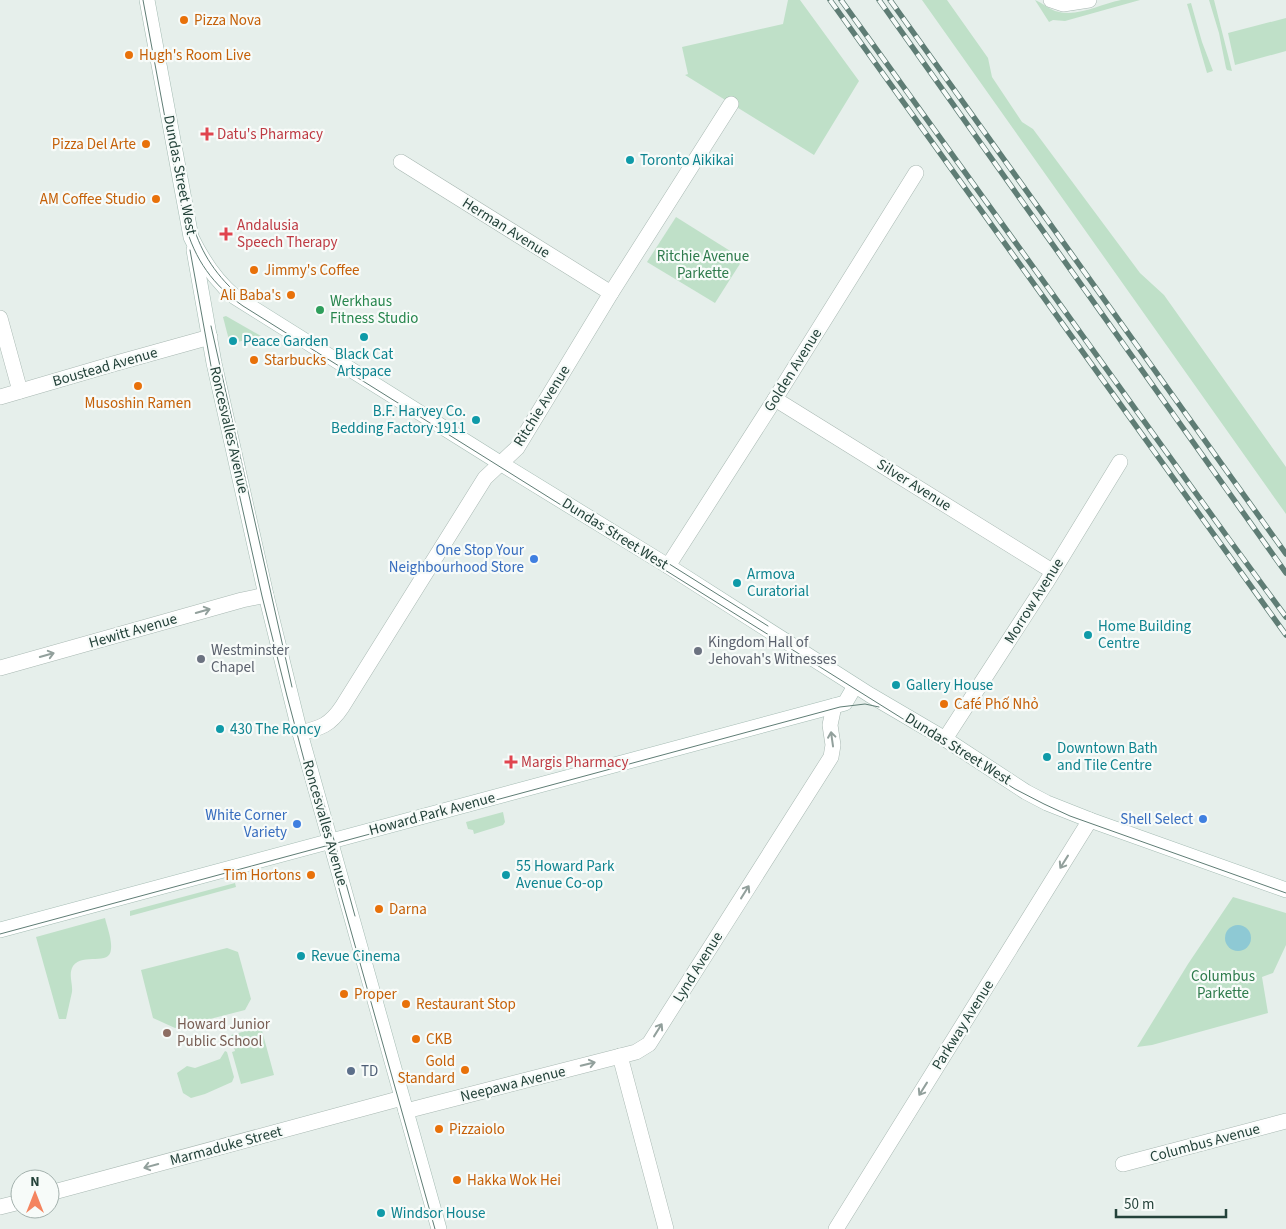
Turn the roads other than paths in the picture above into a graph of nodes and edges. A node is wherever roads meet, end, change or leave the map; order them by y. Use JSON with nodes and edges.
{"nodes":[{"id":1,"x":146,"y":0,"type":"edge"},
{"id":2,"x":1051,"y":0,"type":"edge"},
{"id":3,"x":1089,"y":0,"type":"edge"},
{"id":4,"x":731,"y":104,"type":"dead end"},
{"id":5,"x":401,"y":162,"type":"dead end"},
{"id":6,"x":916,"y":172,"type":"dead end"},
{"id":7,"x":191,"y":237,"type":"junction"},
{"id":8,"x":611,"y":293,"type":"junction"},
{"id":9,"x":0,"y":318,"type":"edge"},
{"id":10,"x":210,"y":338,"type":"junction"},
{"id":11,"x":20,"y":391,"type":"junction"},
{"id":12,"x":0,"y":397,"type":"edge"},
{"id":13,"x":775,"y":399,"type":"junction"},
{"id":14,"x":1120,"y":462,"type":"dead end"},
{"id":15,"x":500,"y":463,"type":"junction"},
{"id":16,"x":668,"y":566,"type":"junction"},
{"id":17,"x":1052,"y":572,"type":"junction"},
{"id":18,"x":266,"y":595,"type":"junction"},
{"id":19,"x":0,"y":668,"type":"edge"},
{"id":20,"x":855,"y":686,"type":"junction"},
{"id":21,"x":834,"y":706,"type":"junction"},
{"id":22,"x":300,"y":733,"type":"junction"},
{"id":23,"x":945,"y":739,"type":"junction"},
{"id":24,"x":1090,"y":820,"type":"junction"},
{"id":25,"x":330,"y":841,"type":"junction"},
{"id":26,"x":1286,"y":890,"type":"edge"},
{"id":27,"x":0,"y":930,"type":"edge"},
{"id":28,"x":620,"y":1056,"type":"junction"},
{"id":29,"x":404,"y":1105,"type":"junction"},
{"id":30,"x":1286,"y":1121,"type":"edge"},
{"id":31,"x":1123,"y":1164,"type":"dead end"},
{"id":32,"x":60,"y":1190,"type":"edge"},
{"id":33,"x":439,"y":1229,"type":"edge"},
{"id":34,"x":666,"y":1229,"type":"edge"},
{"id":35,"x":836,"y":1229,"type":"edge"}],
"edges":[{"from":1,"to":7,"type":"street","name":"Dundas Street West"},
{"from":2,"to":3,"type":"street"},
{"from":4,"to":8,"type":"street","name":"Ritchie Avenue"},
{"from":5,"to":8,"type":"street","name":"Herman Avenue"},
{"from":6,"to":13,"type":"street","name":"Golden Avenue"},
{"from":7,"to":10,"type":"street","name":"Roncesvalles Avenue"},
{"from":7,"to":15,"type":"street","name":"Dundas Street West"},
{"from":8,"to":15,"type":"street","name":"Ritchie Avenue"},
{"from":9,"to":11,"type":"street"},
{"from":10,"to":11,"type":"street","name":"Boustead Avenue"},
{"from":10,"to":18,"type":"street","name":"Roncesvalles Avenue"},
{"from":11,"to":12,"type":"street","name":"Boustead Avenue"},
{"from":13,"to":16,"type":"street","name":"Golden Avenue"},
{"from":13,"to":17,"type":"street","name":"Silver Avenue"},
{"from":14,"to":17,"type":"street","name":"Morrow Avenue"},
{"from":15,"to":16,"type":"street","name":"Dundas Street West"},
{"from":15,"to":22,"type":"street","name":"Ritchie Avenue"},
{"from":16,"to":20,"type":"street","name":"Dundas Street West"},
{"from":17,"to":23,"type":"street","name":"Morrow Avenue"},
{"from":19,"to":18,"type":"street","name":"Hewitt Avenue","one_way":true},
{"from":18,"to":22,"type":"street","name":"Roncesvalles Avenue"},
{"from":20,"to":21,"type":"street","name":"Howard Park Avenue"},
{"from":20,"to":23,"type":"street","name":"Dundas Street West"},
{"from":21,"to":25,"type":"street","name":"Howard Park Avenue"},
{"from":28,"to":21,"type":"street","name":"Lynd Avenue","one_way":true},
{"from":22,"to":25,"type":"street","name":"Roncesvalles Avenue"},
{"from":23,"to":24,"type":"street","name":"Dundas Street West"},
{"from":24,"to":26,"type":"street","name":"Dundas Street West"},
{"from":24,"to":35,"type":"street","name":"Parkway Avenue","one_way":true},
{"from":25,"to":27,"type":"street","name":"Howard Park Avenue"},
{"from":25,"to":29,"type":"street","name":"Roncesvalles Avenue"},
{"from":29,"to":28,"type":"street","name":"Neepawa Avenue","one_way":true},
{"from":28,"to":34,"type":"street"},
{"from":29,"to":32,"type":"street","name":"Marmaduke Street","one_way":true},
{"from":29,"to":33,"type":"street","name":"Roncesvalles Avenue"},
{"from":30,"to":31,"type":"street","name":"Columbus Avenue"}]}
